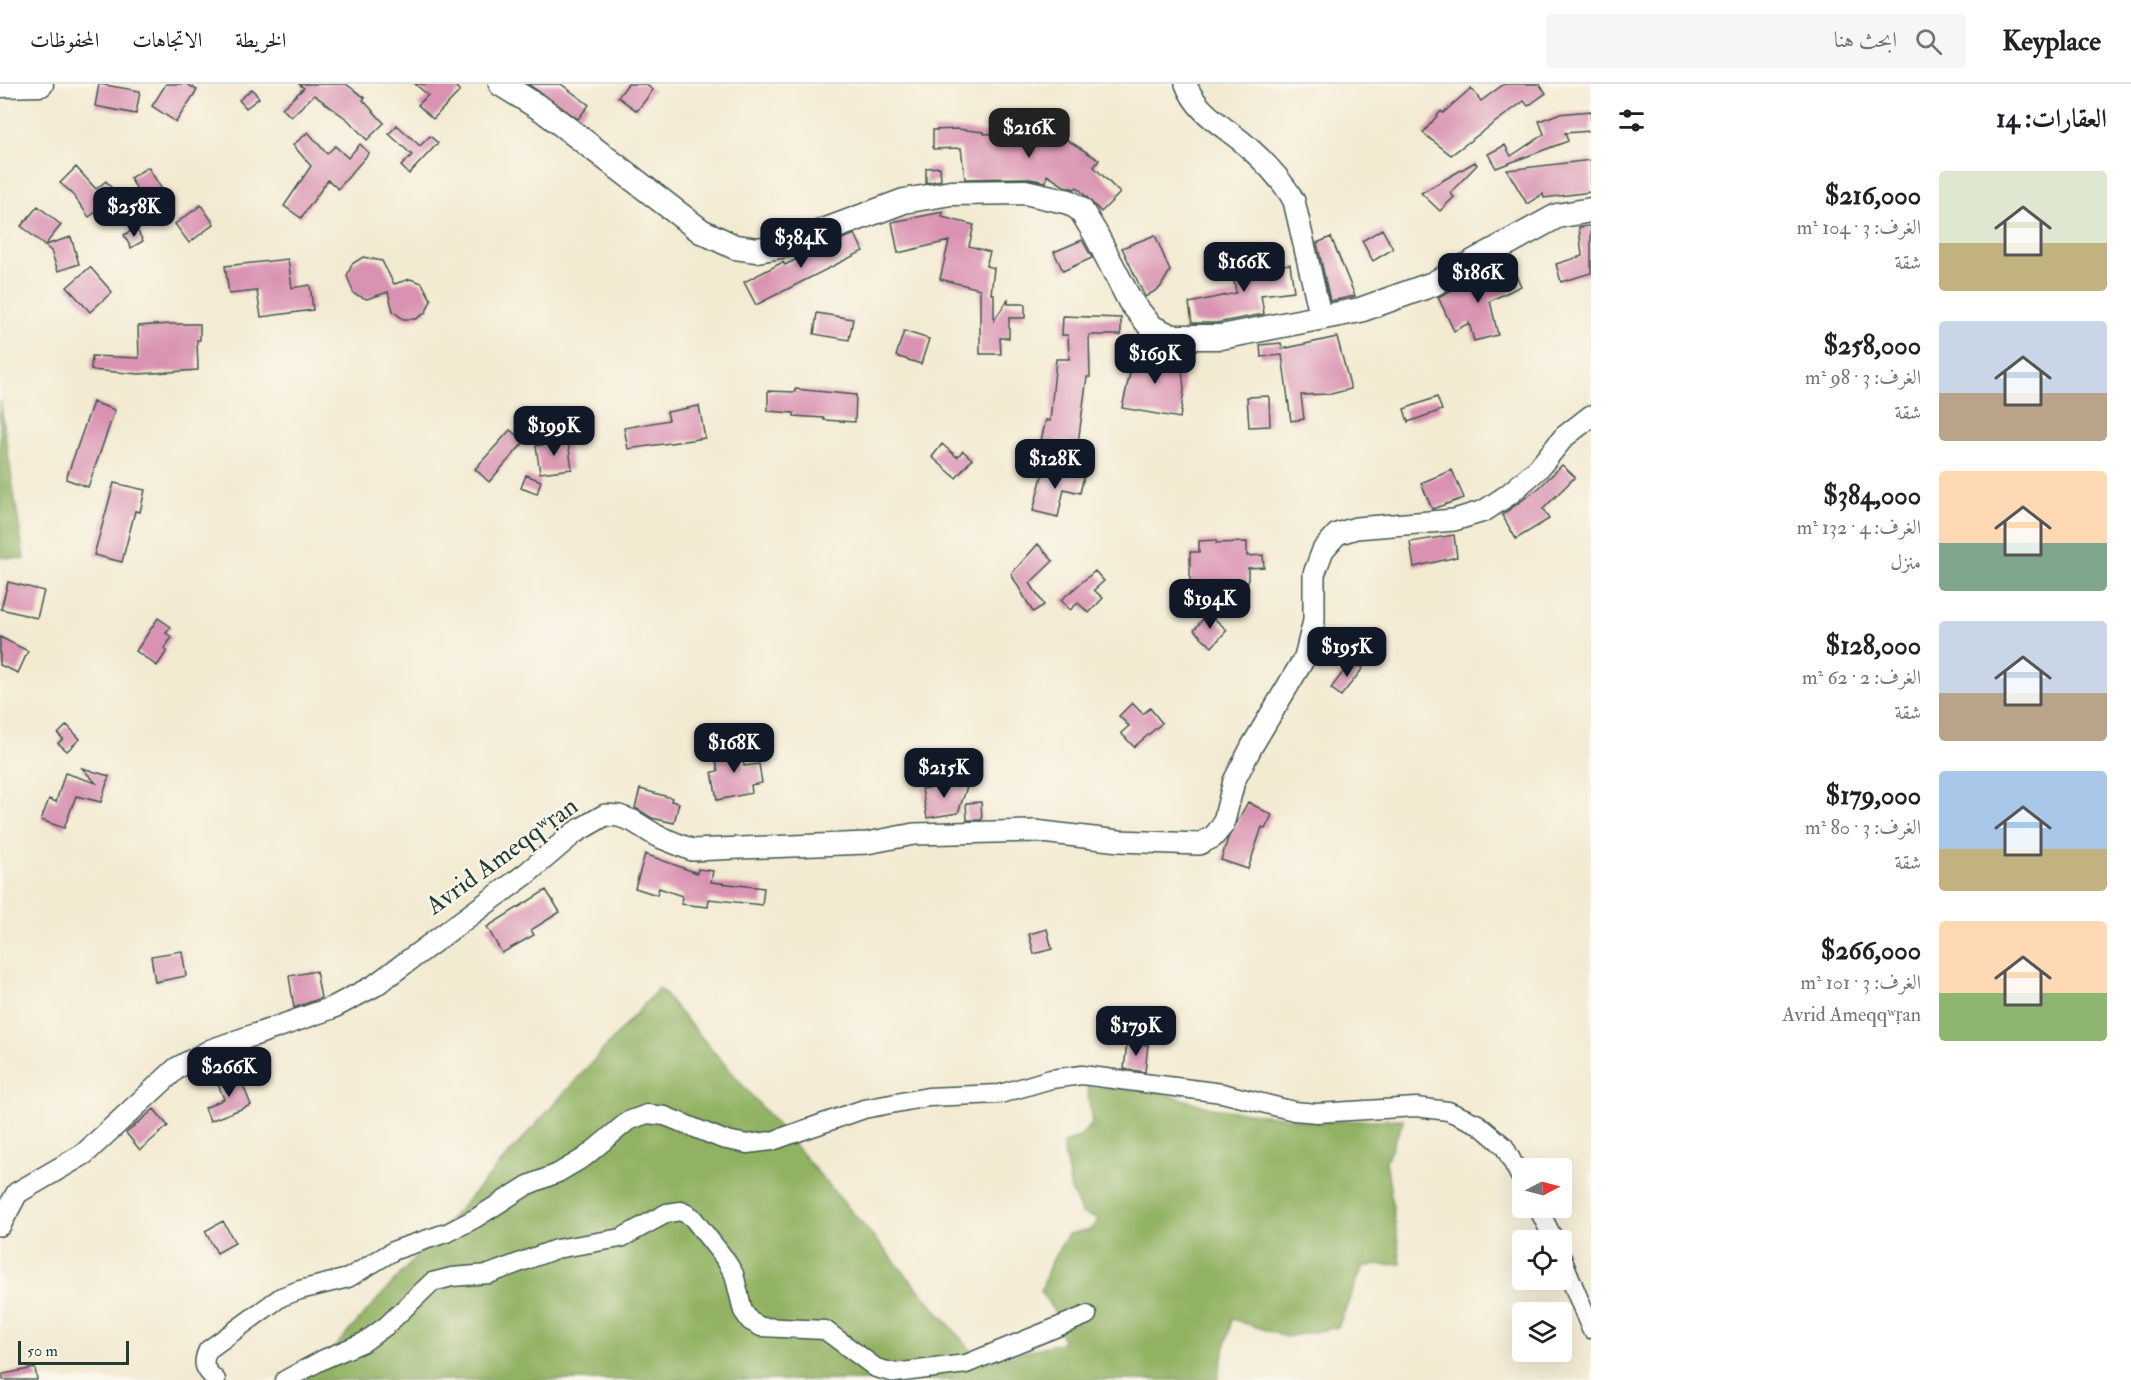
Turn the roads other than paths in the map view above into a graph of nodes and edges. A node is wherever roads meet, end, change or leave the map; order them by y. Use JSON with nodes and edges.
{"nodes":[{"id":1,"x":41,"y":84,"type":"edge"},
{"id":2,"x":501,"y":84,"type":"edge"},
{"id":3,"x":1186,"y":84,"type":"edge"},
{"id":4,"x":0,"y":85,"type":"edge"},
{"id":5,"x":1591,"y":210,"type":"edge"},
{"id":6,"x":1321,"y":318,"type":"junction"},
{"id":7,"x":1591,"y":416,"type":"edge"},
{"id":8,"x":1512,"y":1161,"type":"edge"},
{"id":9,"x":0,"y":1225,"type":"edge"},
{"id":10,"x":1572,"y":1282,"type":"edge"},
{"id":11,"x":1087,"y":1315,"type":"dead end"},
{"id":12,"x":1591,"y":1329,"type":"edge"},
{"id":13,"x":216,"y":1380,"type":"edge"},
{"id":14,"x":285,"y":1380,"type":"edge"}],
"edges":[{"from":1,"to":4,"type":"main road"},
{"from":2,"to":6,"type":"main road"},
{"from":3,"to":6,"type":"street"},
{"from":5,"to":6,"type":"main road"},
{"from":7,"to":9,"type":"street","name":"Avrid Ameqqʷṛan"},
{"from":8,"to":13,"type":"street"},
{"from":10,"to":12,"type":"street"},
{"from":11,"to":14,"type":"street"}]}
